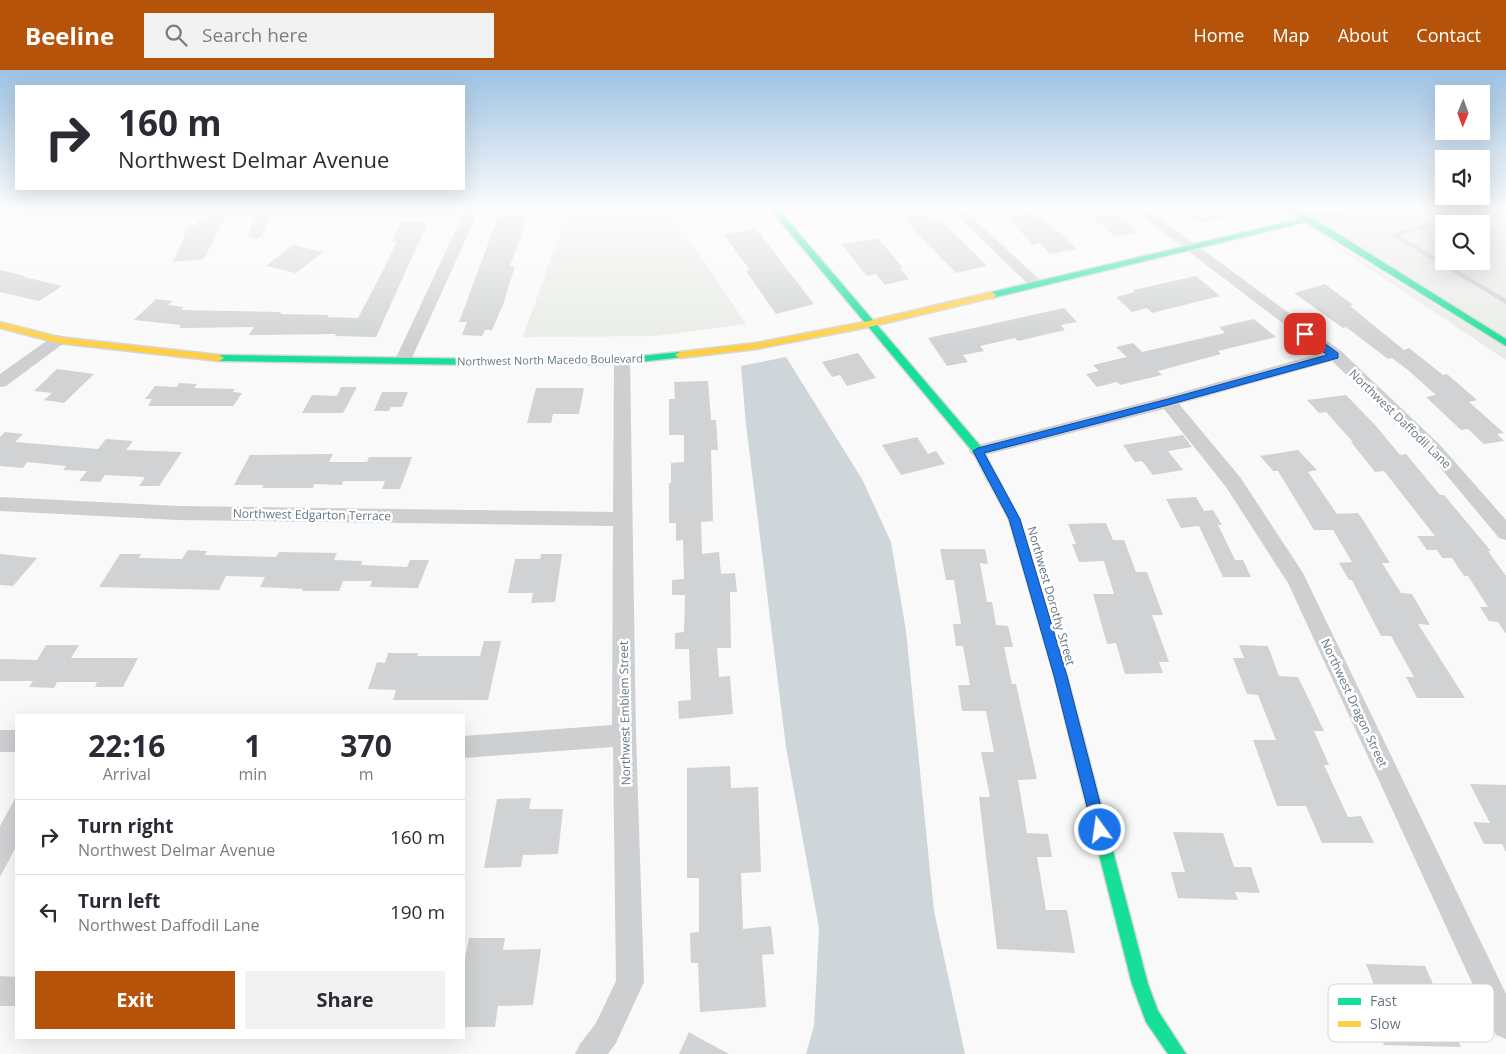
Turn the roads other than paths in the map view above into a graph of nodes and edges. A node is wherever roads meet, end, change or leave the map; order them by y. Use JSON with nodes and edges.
{"nodes":[{"id":1,"x":451,"y":255,"type":"edge"},
{"id":2,"x":812,"y":255,"type":"edge"},
{"id":3,"x":1005,"y":255,"type":"edge"},
{"id":4,"x":1151,"y":255,"type":"edge"},
{"id":5,"x":1200,"y":255,"type":"edge"},
{"id":6,"x":1365,"y":255,"type":"edge"},
{"id":7,"x":1452,"y":270,"type":"edge"},
{"id":8,"x":1035,"y":283,"type":"junction"},
{"id":9,"x":1506,"y":302,"type":"edge"},
{"id":10,"x":869,"y":324,"type":"junction"},
{"id":11,"x":0,"y":326,"type":"edge"},
{"id":12,"x":58,"y":340,"type":"junction"},
{"id":13,"x":1506,"y":343,"type":"edge"},
{"id":14,"x":1335,"y":356,"type":"junction"},
{"id":15,"x":403,"y":360,"type":"junction"},
{"id":16,"x":622,"y":361,"type":"junction"},
{"id":17,"x":0,"y":382,"type":"edge"},
{"id":18,"x":1168,"y":402,"type":"junction"},
{"id":19,"x":978,"y":451,"type":"junction"},
{"id":20,"x":0,"y":504,"type":"edge"},
{"id":21,"x":624,"y":519,"type":"junction"},
{"id":22,"x":1506,"y":533,"type":"edge"},
{"id":23,"x":624,"y":735,"type":"junction"},
{"id":24,"x":0,"y":741,"type":"edge"},
{"id":25,"x":15,"y":741,"type":"edge"},
{"id":26,"x":465,"y":747,"type":"edge"},
{"id":27,"x":1487,"y":984,"type":"edge"},
{"id":28,"x":1494,"y":1000,"type":"edge"},
{"id":29,"x":1506,"y":1025,"type":"edge"},
{"id":30,"x":590,"y":1054,"type":"edge"},
{"id":31,"x":1178,"y":1054,"type":"edge"}],
"edges":[{"from":1,"to":15,"type":"street"},
{"from":2,"to":10,"type":"street","name":"Northwest Dorothy Street"},
{"from":3,"to":8,"type":"street"},
{"from":4,"to":8,"type":"street","name":"Northwest North Macedo Boulevard"},
{"from":5,"to":14,"type":"street","name":"Northwest Daffodil Lane"},
{"from":6,"to":13,"type":"street"},
{"from":7,"to":9,"type":"lane"},
{"from":8,"to":10,"type":"street","name":"Northwest North Macedo Boulevard"},
{"from":10,"to":16,"type":"street","name":"Northwest North Macedo Boulevard"},
{"from":10,"to":19,"type":"street","name":"Northwest Dorothy Street"},
{"from":11,"to":12,"type":"street","name":"Northwest North Macedo Boulevard"},
{"from":12,"to":15,"type":"street","name":"Northwest North Macedo Boulevard"},
{"from":12,"to":17,"type":"street"},
{"from":14,"to":18,"type":"street"},
{"from":14,"to":22,"type":"street","name":"Northwest Daffodil Lane"},
{"from":15,"to":16,"type":"street","name":"Northwest North Macedo Boulevard"},
{"from":16,"to":21,"type":"street","name":"Northwest Emblem Street"},
{"from":18,"to":19,"type":"street"},
{"from":18,"to":27,"type":"street","name":"Northwest Dragon Street"},
{"from":19,"to":31,"type":"street","name":"Northwest Dorothy Street"},
{"from":20,"to":21,"type":"street","name":"Northwest Edgarton Terrace"},
{"from":21,"to":23,"type":"street","name":"Northwest Emblem Street"},
{"from":23,"to":26,"type":"street"},
{"from":23,"to":30,"type":"street","name":"Northwest Emblem Street"},
{"from":24,"to":25,"type":"street"},
{"from":28,"to":29,"type":"street","name":"Northwest Dragon Street"}]}
